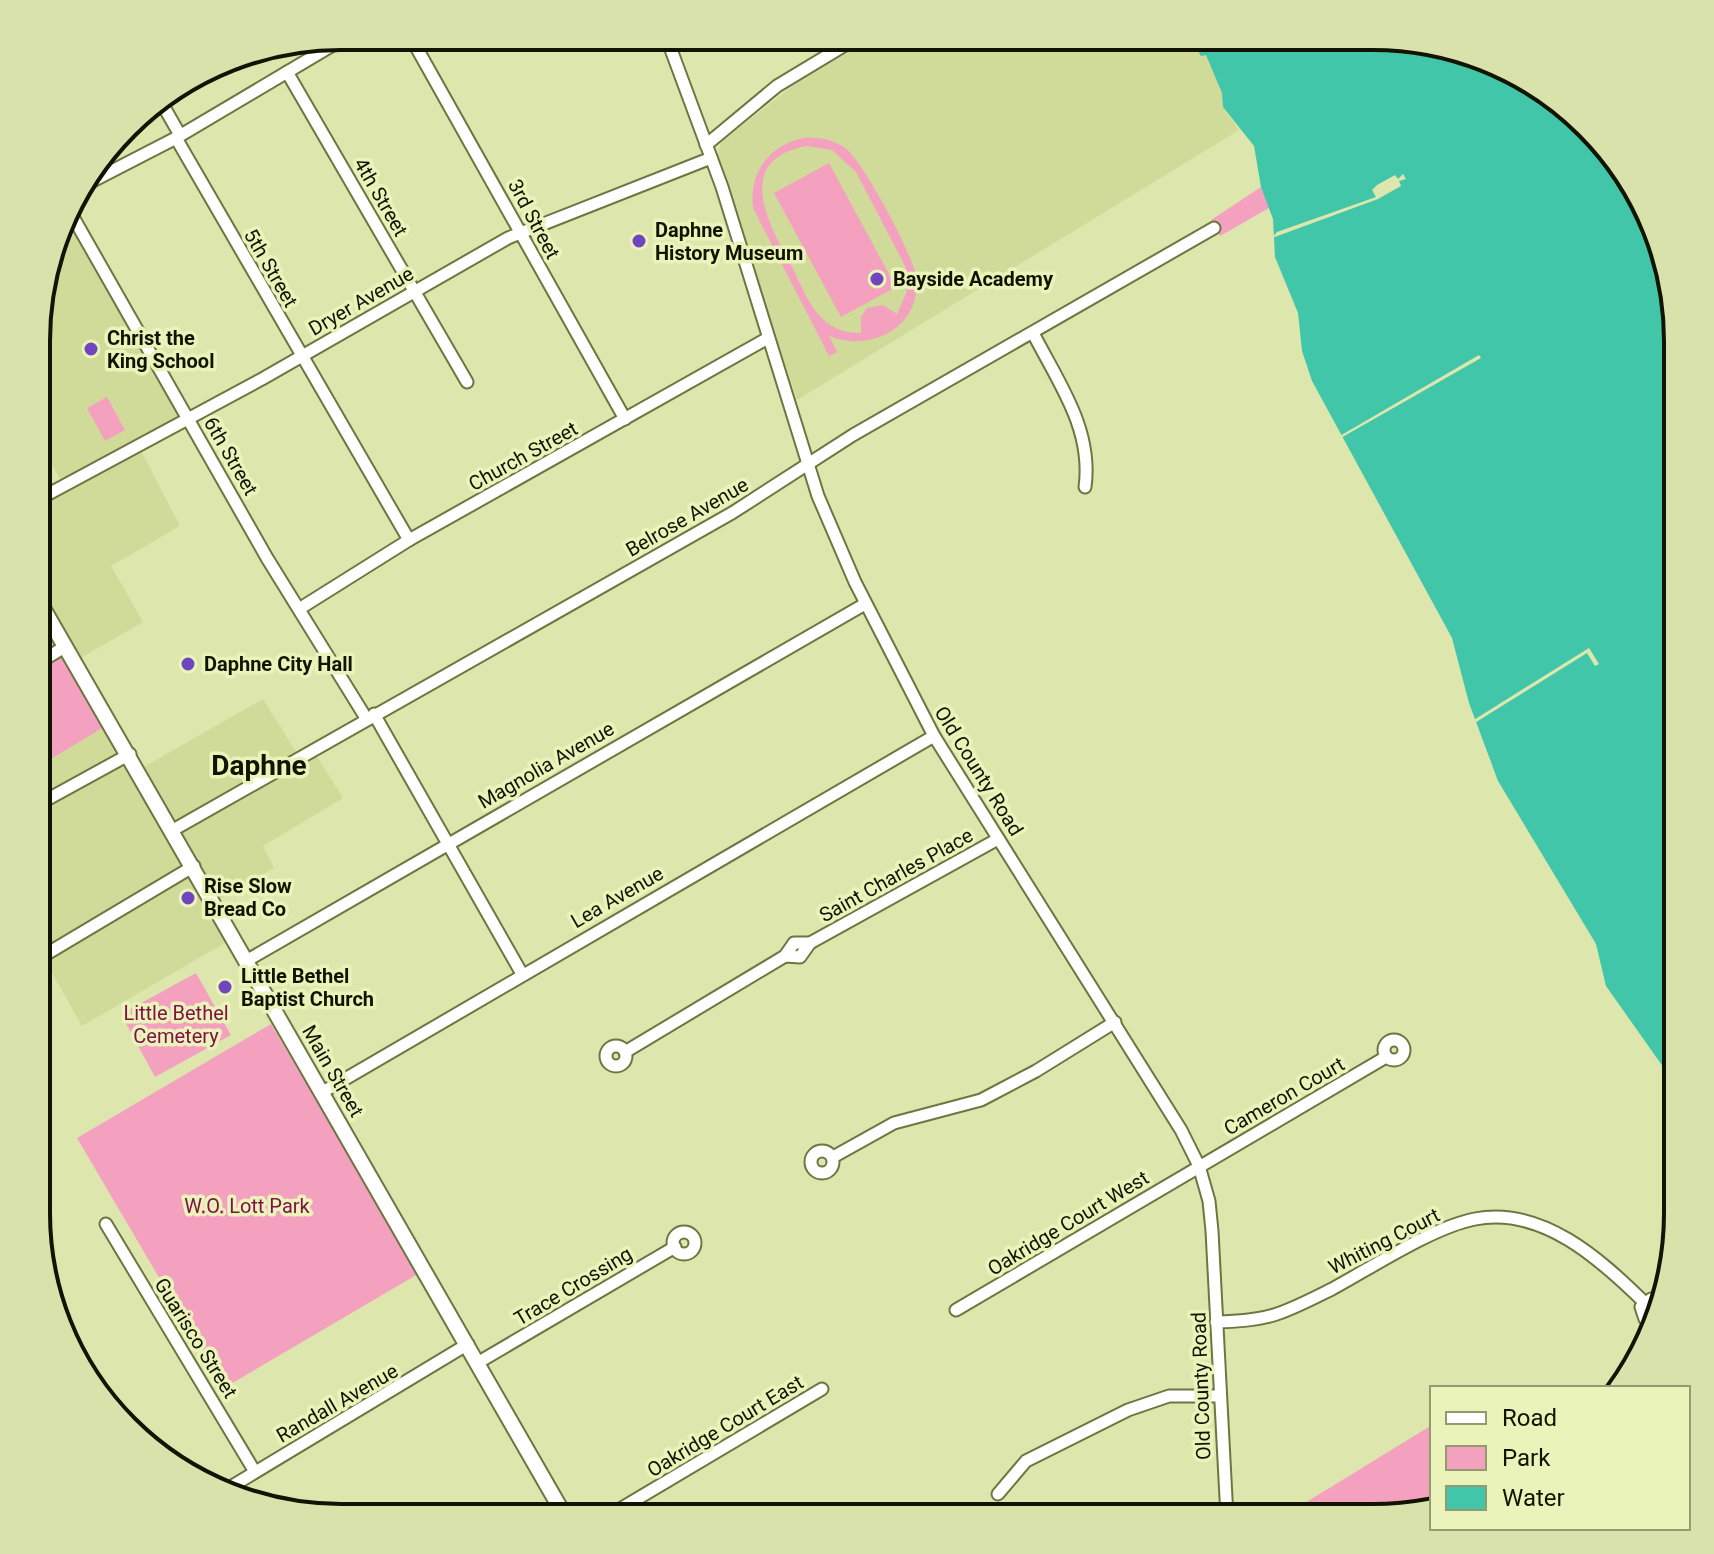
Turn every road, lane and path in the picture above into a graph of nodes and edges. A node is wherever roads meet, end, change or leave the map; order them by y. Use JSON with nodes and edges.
{"nodes":[{"id":1,"x":418,"y":50,"type":"edge"},
{"id":2,"x":671,"y":50,"type":"edge"},
{"id":3,"x":837,"y":50,"type":"edge"},
{"id":4,"x":323,"y":51,"type":"edge"},
{"id":5,"x":287,"y":72,"type":"junction"},
{"id":6,"x":165,"y":109,"type":"edge"},
{"id":7,"x":178,"y":136,"type":"junction"},
{"id":8,"x":706,"y":145,"type":"junction"},
{"id":9,"x":711,"y":158,"type":"junction"},
{"id":10,"x":101,"y":176,"type":"edge"},
{"id":11,"x":76,"y":222,"type":"edge"},
{"id":12,"x":1214,"y":228,"type":"dead end"},
{"id":13,"x":519,"y":233,"type":"junction"},
{"id":14,"x":413,"y":293,"type":"junction"},
{"id":15,"x":1033,"y":333,"type":"junction"},
{"id":16,"x":768,"y":338,"type":"junction"},
{"id":17,"x":302,"y":355,"type":"junction"},
{"id":18,"x":467,"y":382,"type":"dead end"},
{"id":19,"x":189,"y":418,"type":"junction"},
{"id":20,"x":625,"y":419,"type":"junction"},
{"id":21,"x":808,"y":464,"type":"junction"},
{"id":22,"x":1085,"y":487,"type":"dead end"},
{"id":23,"x":50,"y":493,"type":"edge"},
{"id":24,"x":409,"y":540,"type":"junction"},
{"id":25,"x":865,"y":604,"type":"junction"},
{"id":26,"x":299,"y":609,"type":"junction"},
{"id":27,"x":50,"y":620,"type":"edge"},
{"id":28,"x":66,"y":646,"type":"junction"},
{"id":29,"x":50,"y":656,"type":"edge"},
{"id":30,"x":370,"y":716,"type":"junction"},
{"id":31,"x":934,"y":736,"type":"junction"},
{"id":32,"x":130,"y":754,"type":"junction"},
{"id":33,"x":50,"y":798,"type":"edge"},
{"id":34,"x":173,"y":830,"type":"junction"},
{"id":35,"x":998,"y":839,"type":"junction"},
{"id":36,"x":449,"y":842,"type":"junction"},
{"id":37,"x":194,"y":866,"type":"junction"},
{"id":38,"x":50,"y":952,"type":"edge"},
{"id":39,"x":246,"y":961,"type":"junction"},
{"id":40,"x":522,"y":974,"type":"junction"},
{"id":41,"x":1115,"y":1022,"type":"junction"},
{"id":42,"x":625,"y":1052,"type":"dead end"},
{"id":43,"x":1386,"y":1057,"type":"dead end"},
{"id":44,"x":321,"y":1093,"type":"junction"},
{"id":45,"x":833,"y":1157,"type":"dead end"},
{"id":46,"x":1199,"y":1166,"type":"junction"},
{"id":47,"x":106,"y":1224,"type":"dead end"},
{"id":48,"x":675,"y":1247,"type":"dead end"},
{"id":49,"x":1651,"y":1301,"type":"edge"},
{"id":50,"x":1644,"y":1302,"type":"junction"},
{"id":51,"x":956,"y":1310,"type":"dead end"},
{"id":52,"x":1645,"y":1317,"type":"edge"},
{"id":53,"x":1216,"y":1322,"type":"junction"},
{"id":54,"x":468,"y":1344,"type":"junction"},
{"id":55,"x":484,"y":1359,"type":"junction"},
{"id":56,"x":822,"y":1389,"type":"dead end"},
{"id":57,"x":1218,"y":1396,"type":"junction"},
{"id":58,"x":255,"y":1472,"type":"junction"},
{"id":59,"x":235,"y":1484,"type":"edge"},
{"id":60,"x":998,"y":1494,"type":"dead end"},
{"id":61,"x":557,"y":1504,"type":"edge"},
{"id":62,"x":629,"y":1504,"type":"edge"},
{"id":63,"x":1226,"y":1504,"type":"edge"}],
"edges":[{"from":1,"to":13,"type":"street","name":"3rd Street"},
{"from":2,"to":8,"type":"street","name":"Old County Road"},
{"from":3,"to":8,"type":"street"},
{"from":4,"to":5,"type":"street"},
{"from":5,"to":7,"type":"street"},
{"from":5,"to":14,"type":"street","name":"4th Street"},
{"from":6,"to":7,"type":"street","name":"5th Street"},
{"from":7,"to":10,"type":"street"},
{"from":7,"to":17,"type":"street","name":"5th Street"},
{"from":8,"to":9,"type":"street","name":"Old County Road"},
{"from":9,"to":13,"type":"street","name":"Dryer Avenue"},
{"from":9,"to":16,"type":"street","name":"Old County Road"},
{"from":11,"to":19,"type":"street","name":"6th Street"},
{"from":12,"to":15,"type":"street","name":"Belrose Avenue"},
{"from":13,"to":14,"type":"street","name":"Dryer Avenue"},
{"from":13,"to":20,"type":"street","name":"3rd Street"},
{"from":14,"to":17,"type":"street","name":"Dryer Avenue"},
{"from":14,"to":18,"type":"street","name":"4th Street"},
{"from":15,"to":21,"type":"street","name":"Belrose Avenue"},
{"from":15,"to":22,"type":"street"},
{"from":16,"to":20,"type":"street","name":"Church Street"},
{"from":16,"to":21,"type":"street","name":"Old County Road"},
{"from":17,"to":19,"type":"street","name":"Dryer Avenue"},
{"from":17,"to":24,"type":"street","name":"5th Street"},
{"from":19,"to":23,"type":"street","name":"Dryer Avenue"},
{"from":19,"to":26,"type":"street","name":"6th Street"},
{"from":20,"to":24,"type":"street","name":"Church Street"},
{"from":21,"to":25,"type":"street","name":"Old County Road"},
{"from":21,"to":30,"type":"street","name":"Belrose Avenue"},
{"from":24,"to":26,"type":"street","name":"Church Street"},
{"from":25,"to":31,"type":"street","name":"Old County Road"},
{"from":25,"to":36,"type":"street","name":"Magnolia Avenue"},
{"from":26,"to":30,"type":"street","name":"6th Street"},
{"from":27,"to":28,"type":"main road","name":"Main Street"},
{"from":28,"to":29,"type":"street"},
{"from":28,"to":32,"type":"main road","name":"Main Street"},
{"from":30,"to":34,"type":"street","name":"Belrose Avenue"},
{"from":30,"to":36,"type":"street","name":"6th Street"},
{"from":31,"to":35,"type":"street","name":"Old County Road"},
{"from":31,"to":40,"type":"street","name":"Lea Avenue"},
{"from":32,"to":33,"type":"street"},
{"from":32,"to":34,"type":"main road","name":"Main Street"},
{"from":34,"to":37,"type":"main road","name":"Main Street"},
{"from":35,"to":41,"type":"street","name":"Old County Road"},
{"from":35,"to":42,"type":"street","name":"Saint Charles Place"},
{"from":36,"to":39,"type":"street","name":"Magnolia Avenue"},
{"from":36,"to":40,"type":"street","name":"6th Street"},
{"from":37,"to":38,"type":"street"},
{"from":37,"to":39,"type":"main road","name":"Main Street"},
{"from":39,"to":44,"type":"main road","name":"Main Street"},
{"from":40,"to":44,"type":"street","name":"Lea Avenue"},
{"from":41,"to":45,"type":"street"},
{"from":41,"to":46,"type":"street","name":"Old County Road"},
{"from":43,"to":46,"type":"street","name":"Cameron Court"},
{"from":44,"to":54,"type":"main road","name":"Main Street"},
{"from":46,"to":51,"type":"street","name":"Oakridge Court West"},
{"from":46,"to":53,"type":"street","name":"Old County Road"},
{"from":47,"to":58,"type":"street","name":"Guarisco Street"},
{"from":48,"to":55,"type":"street","name":"Trace Crossing"},
{"from":49,"to":50,"type":"street"},
{"from":50,"to":52,"type":"street","name":"Whiting Court"},
{"from":50,"to":53,"type":"street","name":"Whiting Court"},
{"from":53,"to":57,"type":"street","name":"Old County Road"},
{"from":54,"to":55,"type":"main road","name":"Main Street"},
{"from":54,"to":58,"type":"street","name":"Randall Avenue"},
{"from":55,"to":61,"type":"main road","name":"Main Street"},
{"from":56,"to":62,"type":"street","name":"Oakridge Court East"},
{"from":57,"to":60,"type":"street"},
{"from":57,"to":63,"type":"street","name":"Old County Road"},
{"from":58,"to":59,"type":"street","name":"Randall Avenue"}]}
